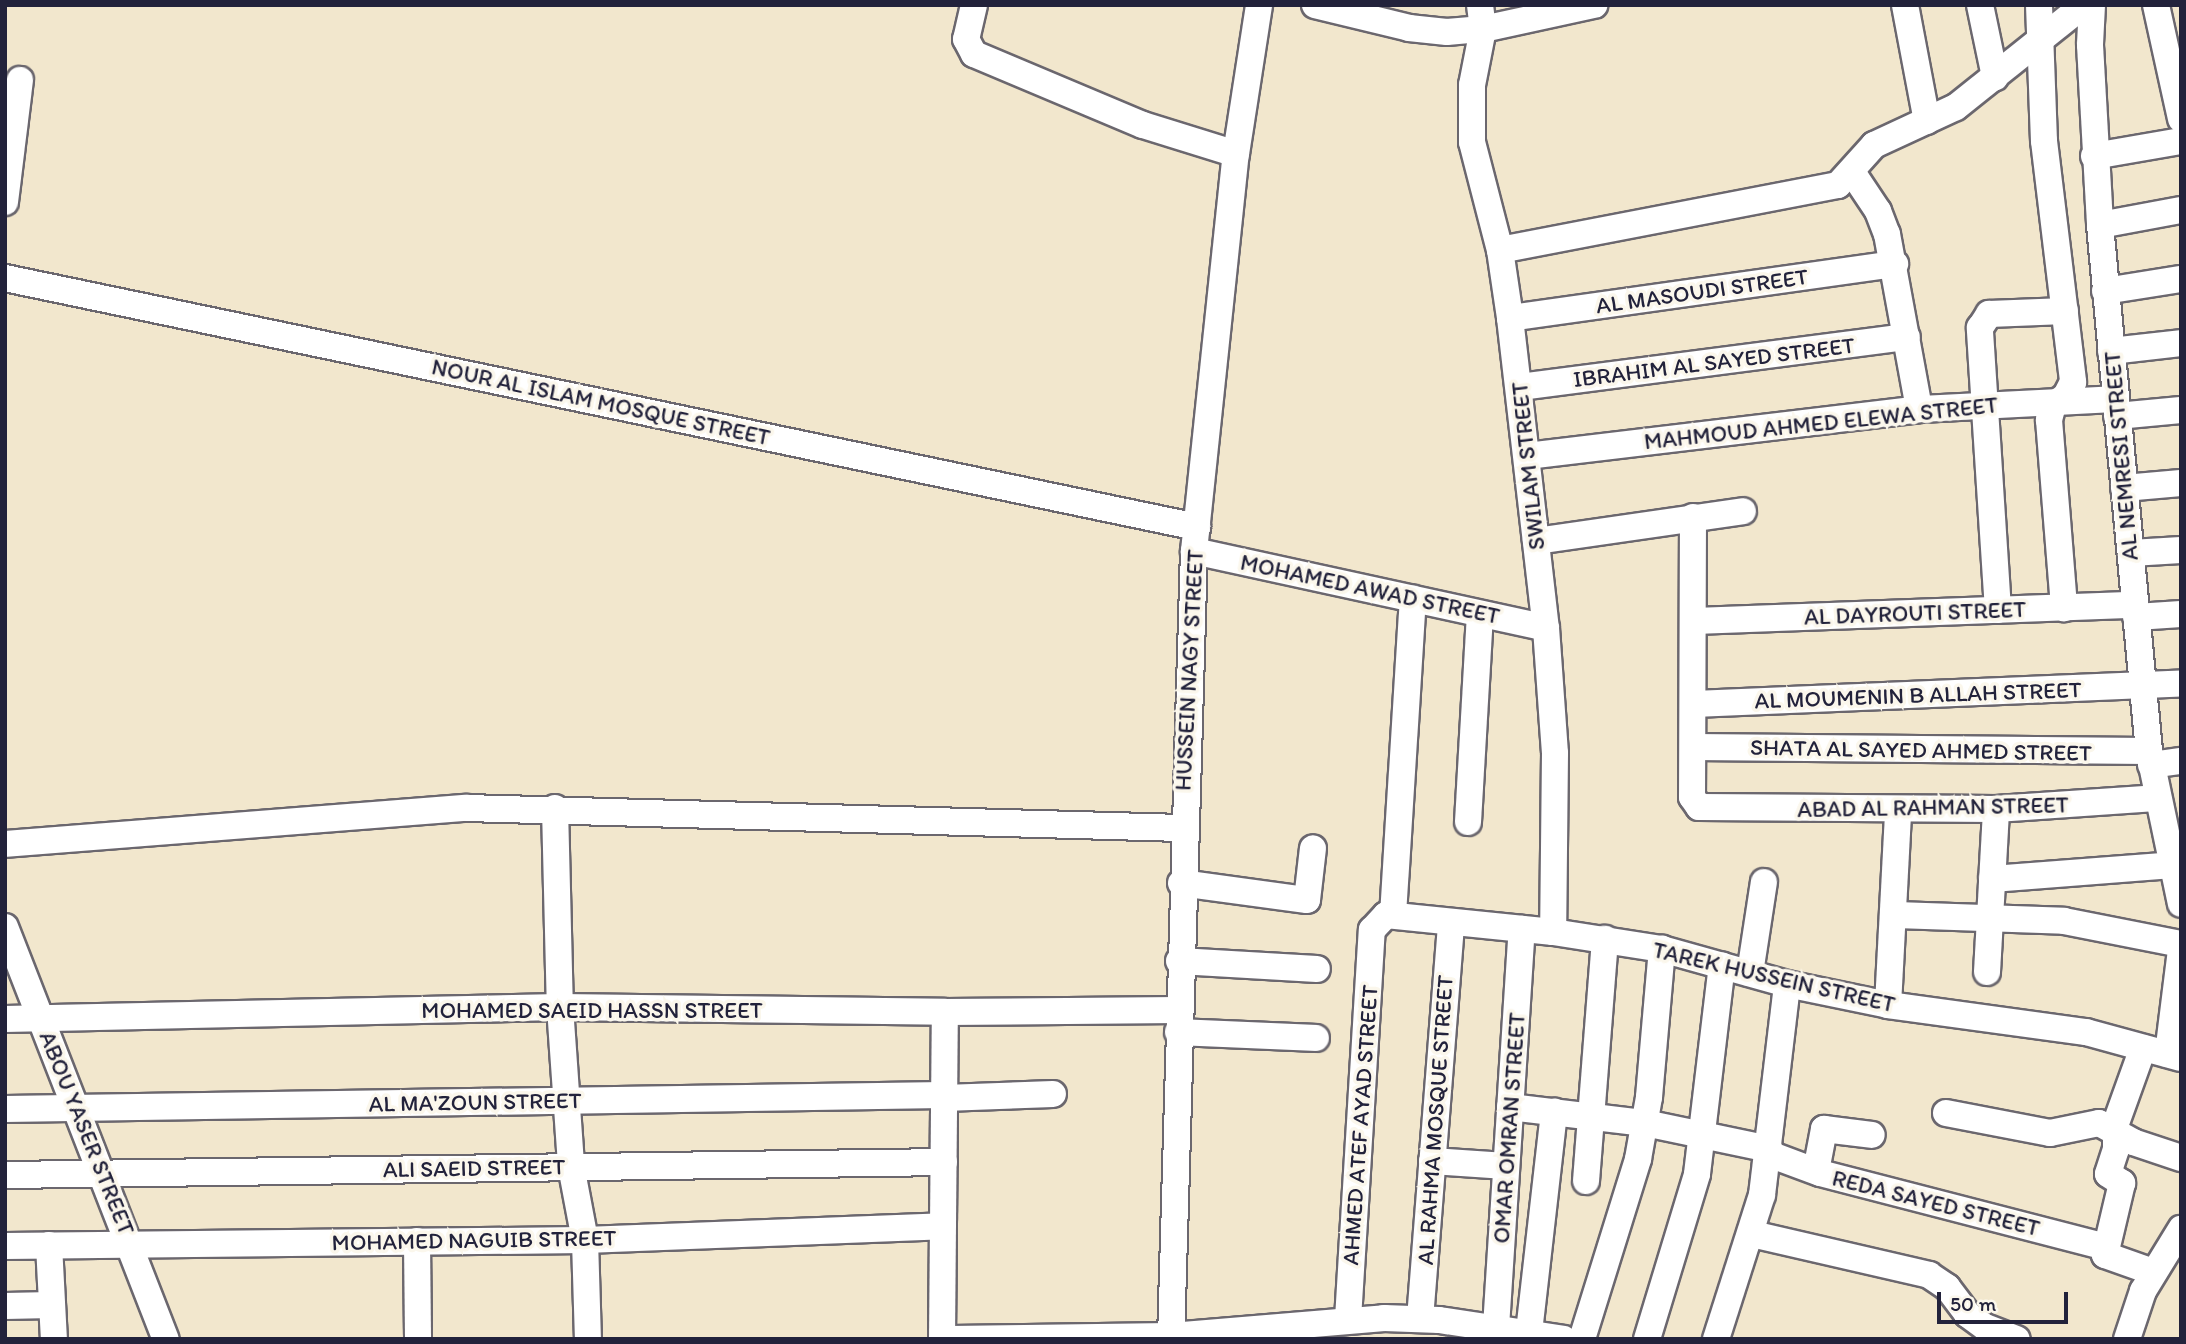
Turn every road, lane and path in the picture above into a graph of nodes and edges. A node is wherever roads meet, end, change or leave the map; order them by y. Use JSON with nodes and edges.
{"nodes":[{"id":1,"x":974,"y":5,"type":"edge"},
{"id":2,"x":1315,"y":5,"type":"edge"},
{"id":3,"x":1594,"y":5,"type":"edge"},
{"id":4,"x":1905,"y":5,"type":"edge"},
{"id":5,"x":1980,"y":5,"type":"edge"},
{"id":6,"x":2039,"y":5,"type":"edge"},
{"id":7,"x":2084,"y":5,"type":"edge"},
{"id":8,"x":2092,"y":5,"type":"edge"},
{"id":9,"x":2156,"y":5,"type":"edge"},
{"id":10,"x":1257,"y":6,"type":"edge"},
{"id":11,"x":1481,"y":17,"type":"edge"},
{"id":12,"x":2042,"y":39,"type":"junction"},
{"id":13,"x":1995,"y":77,"type":"junction"},
{"id":14,"x":20,"y":80,"type":"dead end"},
{"id":15,"x":2181,"y":119,"type":"edge"},
{"id":16,"x":1927,"y":121,"type":"junction"},
{"id":17,"x":2181,"y":141,"type":"edge"},
{"id":18,"x":1236,"y":154,"type":"junction"},
{"id":19,"x":2095,"y":156,"type":"junction"},
{"id":20,"x":1852,"y":172,"type":"junction"},
{"id":21,"x":5,"y":202,"type":"edge"},
{"id":22,"x":2181,"y":211,"type":"edge"},
{"id":23,"x":2100,"y":225,"type":"junction"},
{"id":24,"x":1500,"y":250,"type":"junction"},
{"id":25,"x":1895,"y":264,"type":"junction"},
{"id":26,"x":5,"y":278,"type":"edge"},
{"id":27,"x":2181,"y":279,"type":"edge"},
{"id":28,"x":2062,"y":281,"type":"junction"},
{"id":29,"x":2104,"y":283,"type":"junction"},
{"id":30,"x":2065,"y":311,"type":"junction"},
{"id":31,"x":1510,"y":318,"type":"junction"},
{"id":32,"x":1907,"y":337,"type":"junction"},
{"id":33,"x":2181,"y":343,"type":"edge"},
{"id":34,"x":2111,"y":351,"type":"junction"},
{"id":35,"x":1520,"y":387,"type":"junction"},
{"id":36,"x":2060,"y":400,"type":"junction"},
{"id":37,"x":1985,"y":405,"type":"junction"},
{"id":38,"x":2117,"y":407,"type":"junction"},
{"id":39,"x":1919,"y":409,"type":"junction"},
{"id":40,"x":2181,"y":410,"type":"edge"},
{"id":41,"x":1527,"y":456,"type":"junction"},
{"id":42,"x":2181,"y":483,"type":"edge"},
{"id":43,"x":2124,"y":488,"type":"junction"},
{"id":44,"x":1743,"y":511,"type":"dead end"},
{"id":45,"x":1693,"y":517,"type":"junction"},
{"id":46,"x":1195,"y":539,"type":"junction"},
{"id":47,"x":1536,"y":541,"type":"junction"},
{"id":48,"x":2181,"y":550,"type":"edge"},
{"id":49,"x":2130,"y":554,"type":"junction"},
{"id":50,"x":1413,"y":599,"type":"junction"},
{"id":51,"x":2064,"y":608,"type":"junction"},
{"id":52,"x":1998,"y":610,"type":"junction"},
{"id":53,"x":2136,"y":611,"type":"junction"},
{"id":54,"x":1480,"y":614,"type":"junction"},
{"id":55,"x":2181,"y":614,"type":"edge"},
{"id":56,"x":1694,"y":621,"type":"junction"},
{"id":57,"x":1546,"y":628,"type":"junction"},
{"id":58,"x":2181,"y":684,"type":"edge"},
{"id":59,"x":2143,"y":687,"type":"junction"},
{"id":60,"x":1693,"y":704,"type":"junction"},
{"id":61,"x":1693,"y":747,"type":"junction"},
{"id":62,"x":2150,"y":758,"type":"junction"},
{"id":63,"x":2181,"y":761,"type":"edge"},
{"id":64,"x":2156,"y":798,"type":"junction"},
{"id":65,"x":555,"y":808,"type":"junction"},
{"id":66,"x":1996,"y":809,"type":"junction"},
{"id":67,"x":1898,"y":811,"type":"junction"},
{"id":68,"x":1468,"y":822,"type":"dead end"},
{"id":69,"x":1182,"y":828,"type":"junction"},
{"id":70,"x":2172,"y":833,"type":"edge"},
{"id":71,"x":5,"y":844,"type":"edge"},
{"id":72,"x":1313,"y":848,"type":"dead end"},
{"id":73,"x":2172,"y":865,"type":"junction"},
{"id":74,"x":1992,"y":880,"type":"junction"},
{"id":75,"x":1764,"y":882,"type":"dead end"},
{"id":76,"x":1181,"y":883,"type":"junction"},
{"id":77,"x":2181,"y":904,"type":"edge"},
{"id":78,"x":1896,"y":915,"type":"junction"},
{"id":79,"x":1990,"y":919,"type":"junction"},
{"id":80,"x":1451,"y":922,"type":"junction"},
{"id":81,"x":1383,"y":923,"type":"junction"},
{"id":82,"x":5,"y":927,"type":"edge"},
{"id":83,"x":1522,"y":929,"type":"junction"},
{"id":84,"x":1553,"y":932,"type":"junction"},
{"id":85,"x":1605,"y":939,"type":"junction"},
{"id":86,"x":2181,"y":946,"type":"edge"},
{"id":87,"x":1662,"y":949,"type":"junction"},
{"id":88,"x":1179,"y":961,"type":"junction"},
{"id":89,"x":1722,"y":965,"type":"junction"},
{"id":90,"x":1317,"y":969,"type":"dead end"},
{"id":91,"x":1987,"y":972,"type":"dead end"},
{"id":92,"x":1750,"y":973,"type":"junction"},
{"id":93,"x":1787,"y":984,"type":"junction"},
{"id":94,"x":1888,"y":1005,"type":"junction"},
{"id":95,"x":560,"y":1007,"type":"junction"},
{"id":96,"x":945,"y":1012,"type":"junction"},
{"id":97,"x":5,"y":1019,"type":"edge"},
{"id":98,"x":42,"y":1019,"type":"junction"},
{"id":99,"x":1178,"y":1021,"type":"junction"},
{"id":100,"x":1316,"y":1038,"type":"dead end"},
{"id":101,"x":2164,"y":1053,"type":"edge"},
{"id":102,"x":1053,"y":1094,"type":"dead end"},
{"id":103,"x":944,"y":1097,"type":"junction"},
{"id":104,"x":566,"y":1100,"type":"junction"},
{"id":105,"x":1510,"y":1107,"type":"junction"},
{"id":106,"x":78,"y":1108,"type":"junction"},
{"id":107,"x":5,"y":1109,"type":"edge"},
{"id":108,"x":1554,"y":1111,"type":"junction"},
{"id":109,"x":1946,"y":1113,"type":"dead end"},
{"id":110,"x":1591,"y":1115,"type":"junction"},
{"id":111,"x":1645,"y":1123,"type":"junction"},
{"id":112,"x":2115,"y":1131,"type":"junction"},
{"id":113,"x":1703,"y":1134,"type":"junction"},
{"id":114,"x":1872,"y":1135,"type":"dead end"},
{"id":115,"x":1769,"y":1152,"type":"junction"},
{"id":116,"x":2181,"y":1158,"type":"edge"},
{"id":117,"x":1432,"y":1161,"type":"junction"},
{"id":118,"x":944,"y":1162,"type":"junction"},
{"id":119,"x":571,"y":1166,"type":"junction"},
{"id":120,"x":1506,"y":1166,"type":"junction"},
{"id":121,"x":1816,"y":1171,"type":"junction"},
{"id":122,"x":104,"y":1174,"type":"junction"},
{"id":123,"x":5,"y":1175,"type":"edge"},
{"id":124,"x":1586,"y":1181,"type":"dead end"},
{"id":125,"x":943,"y":1226,"type":"junction"},
{"id":126,"x":2181,"y":1229,"type":"edge"},
{"id":127,"x":1752,"y":1234,"type":"junction"},
{"id":128,"x":585,"y":1240,"type":"junction"},
{"id":129,"x":417,"y":1241,"type":"junction"},
{"id":130,"x":130,"y":1242,"type":"junction"},
{"id":131,"x":49,"y":1245,"type":"junction"},
{"id":132,"x":5,"y":1246,"type":"edge"},
{"id":133,"x":2106,"y":1247,"type":"junction"},
{"id":134,"x":2153,"y":1272,"type":"junction"},
{"id":135,"x":52,"y":1305,"type":"junction"},
{"id":136,"x":5,"y":1306,"type":"edge"},
{"id":137,"x":1348,"y":1319,"type":"junction"},
{"id":138,"x":1432,"y":1326,"type":"edge"},
{"id":139,"x":1496,"y":1327,"type":"junction"},
{"id":140,"x":1972,"y":1330,"type":"edge"},
{"id":141,"x":1529,"y":1332,"type":"junction"},
{"id":142,"x":1254,"y":1333,"type":"edge"},
{"id":143,"x":1171,"y":1337,"type":"edge"},
{"id":144,"x":54,"y":1339,"type":"edge"},
{"id":145,"x":166,"y":1339,"type":"edge"},
{"id":146,"x":418,"y":1339,"type":"edge"},
{"id":147,"x":587,"y":1339,"type":"edge"},
{"id":148,"x":942,"y":1339,"type":"edge"},
{"id":149,"x":951,"y":1339,"type":"edge"},
{"id":150,"x":1564,"y":1339,"type":"edge"},
{"id":151,"x":1582,"y":1339,"type":"edge"},
{"id":152,"x":1647,"y":1339,"type":"edge"},
{"id":153,"x":1716,"y":1339,"type":"edge"},
{"id":154,"x":2017,"y":1339,"type":"edge"},
{"id":155,"x":2127,"y":1339,"type":"edge"}],
"edges":[{"from":1,"to":18,"type":"street"},
{"from":2,"to":11,"type":"street"},
{"from":3,"to":11,"type":"street"},
{"from":4,"to":16,"type":"street"},
{"from":5,"to":13,"type":"street"},
{"from":6,"to":12,"type":"street"},
{"from":7,"to":12,"type":"street"},
{"from":8,"to":19,"type":"street","name":"AL NEMRESI STREET"},
{"from":9,"to":15,"type":"street"},
{"from":10,"to":18,"type":"street","name":"HUSSEIN NAGY STREET"},
{"from":11,"to":24,"type":"street","name":"SWILAM STREET"},
{"from":12,"to":13,"type":"street"},
{"from":12,"to":28,"type":"street"},
{"from":13,"to":16,"type":"street"},
{"from":14,"to":21,"type":"street"},
{"from":16,"to":20,"type":"street"},
{"from":17,"to":19,"type":"street"},
{"from":18,"to":46,"type":"street","name":"HUSSEIN NAGY STREET"},
{"from":19,"to":23,"type":"street","name":"AL NEMRESI STREET"},
{"from":20,"to":24,"type":"street"},
{"from":20,"to":25,"type":"street"},
{"from":22,"to":23,"type":"street"},
{"from":23,"to":29,"type":"street","name":"AL NEMRESI STREET"},
{"from":24,"to":31,"type":"street","name":"SWILAM STREET"},
{"from":25,"to":31,"type":"street","name":"AL MASOUDI STREET"},
{"from":25,"to":32,"type":"street"},
{"from":26,"to":46,"type":"street","name":"NOUR AL ISLAM MOSQUE STREET"},
{"from":27,"to":29,"type":"street"},
{"from":28,"to":29,"type":"street"},
{"from":28,"to":30,"type":"street"},
{"from":29,"to":34,"type":"street","name":"AL NEMRESI STREET"},
{"from":30,"to":36,"type":"street"},
{"from":30,"to":37,"type":"street"},
{"from":31,"to":35,"type":"street","name":"SWILAM STREET"},
{"from":32,"to":35,"type":"street","name":"IBRAHIM AL SAYED STREET"},
{"from":32,"to":39,"type":"street"},
{"from":33,"to":34,"type":"street"},
{"from":34,"to":38,"type":"street","name":"AL NEMRESI STREET"},
{"from":35,"to":41,"type":"street","name":"SWILAM STREET"},
{"from":36,"to":37,"type":"street","name":"MAHMOUD AHMED ELEWA STREET"},
{"from":36,"to":38,"type":"street","name":"MAHMOUD AHMED ELEWA STREET"},
{"from":36,"to":51,"type":"street"},
{"from":37,"to":39,"type":"street","name":"MAHMOUD AHMED ELEWA STREET"},
{"from":37,"to":52,"type":"street"},
{"from":38,"to":40,"type":"street","name":"MAHMOUD AHMED ELEWA STREET"},
{"from":38,"to":43,"type":"street","name":"AL NEMRESI STREET"},
{"from":39,"to":41,"type":"street","name":"MAHMOUD AHMED ELEWA STREET"},
{"from":41,"to":47,"type":"street","name":"SWILAM STREET"},
{"from":42,"to":43,"type":"street"},
{"from":43,"to":49,"type":"street","name":"AL NEMRESI STREET"},
{"from":44,"to":45,"type":"street"},
{"from":45,"to":47,"type":"street"},
{"from":45,"to":56,"type":"street"},
{"from":46,"to":50,"type":"street","name":"MOHAMED AWAD STREET"},
{"from":46,"to":69,"type":"street","name":"HUSSEIN NAGY STREET"},
{"from":47,"to":57,"type":"street","name":"SWILAM STREET"},
{"from":48,"to":49,"type":"street"},
{"from":49,"to":53,"type":"street","name":"AL NEMRESI STREET"},
{"from":50,"to":54,"type":"street","name":"MOHAMED AWAD STREET"},
{"from":50,"to":81,"type":"street","name":"AHMED ATEF AYAD STREET"},
{"from":51,"to":52,"type":"street","name":"AL DAYROUTI STREET"},
{"from":51,"to":53,"type":"street","name":"AL DAYROUTI STREET"},
{"from":52,"to":56,"type":"street","name":"AL DAYROUTI STREET"},
{"from":53,"to":55,"type":"street"},
{"from":53,"to":59,"type":"street","name":"AL NEMRESI STREET"},
{"from":54,"to":57,"type":"street","name":"MOHAMED AWAD STREET"},
{"from":54,"to":68,"type":"street"},
{"from":56,"to":60,"type":"street"},
{"from":57,"to":84,"type":"street","name":"SWILAM STREET"},
{"from":58,"to":59,"type":"street","name":"AL MOUMENIN B ALLAH STREET"},
{"from":59,"to":60,"type":"street","name":"AL MOUMENIN B ALLAH STREET"},
{"from":59,"to":62,"type":"street","name":"AL NEMRESI STREET"},
{"from":60,"to":61,"type":"street"},
{"from":61,"to":62,"type":"street","name":"SHATA AL SAYED AHMED STREET"},
{"from":61,"to":67,"type":"street","name":"ABAD AL RAHMAN STREET"},
{"from":62,"to":63,"type":"street","name":"SHATA AL SAYED AHMED STREET"},
{"from":62,"to":64,"type":"street","name":"AL NEMRESI STREET"},
{"from":64,"to":66,"type":"street","name":"ABAD AL RAHMAN STREET"},
{"from":64,"to":70,"type":"street","name":"AL NEMRESI STREET"},
{"from":65,"to":69,"type":"street"},
{"from":65,"to":71,"type":"street"},
{"from":65,"to":95,"type":"street"},
{"from":66,"to":67,"type":"street","name":"ABAD AL RAHMAN STREET"},
{"from":66,"to":74,"type":"street"},
{"from":67,"to":78,"type":"street"},
{"from":69,"to":76,"type":"street","name":"HUSSEIN NAGY STREET"},
{"from":70,"to":73,"type":"street","name":"AL NEMRESI STREET"},
{"from":72,"to":76,"type":"street"},
{"from":73,"to":74,"type":"street"},
{"from":73,"to":77,"type":"street","name":"AL NEMRESI STREET"},
{"from":74,"to":79,"type":"street"},
{"from":75,"to":92,"type":"street"},
{"from":76,"to":88,"type":"street","name":"HUSSEIN NAGY STREET"},
{"from":78,"to":79,"type":"street"},
{"from":78,"to":94,"type":"street"},
{"from":79,"to":86,"type":"street"},
{"from":79,"to":91,"type":"street"},
{"from":80,"to":81,"type":"street","name":"TAREK HUSSEIN STREET"},
{"from":80,"to":83,"type":"street","name":"TAREK HUSSEIN STREET"},
{"from":80,"to":117,"type":"street","name":"AL RAHMA MOSQUE STREET"},
{"from":81,"to":137,"type":"street","name":"AHMED ATEF AYAD STREET"},
{"from":82,"to":98,"type":"street","name":"ABOU YASER STREET"},
{"from":83,"to":84,"type":"street","name":"TAREK HUSSEIN STREET"},
{"from":83,"to":105,"type":"street","name":"OMAR OMRAN STREET"},
{"from":84,"to":85,"type":"street","name":"TAREK HUSSEIN STREET"},
{"from":85,"to":87,"type":"street","name":"TAREK HUSSEIN STREET"},
{"from":85,"to":110,"type":"street"},
{"from":86,"to":101,"type":"street"},
{"from":87,"to":89,"type":"street","name":"TAREK HUSSEIN STREET"},
{"from":87,"to":111,"type":"street"},
{"from":88,"to":90,"type":"street"},
{"from":88,"to":99,"type":"street","name":"HUSSEIN NAGY STREET"},
{"from":89,"to":92,"type":"street","name":"TAREK HUSSEIN STREET"},
{"from":89,"to":113,"type":"street"},
{"from":92,"to":93,"type":"street","name":"TAREK HUSSEIN STREET"},
{"from":93,"to":94,"type":"street","name":"TAREK HUSSEIN STREET"},
{"from":93,"to":115,"type":"street"},
{"from":94,"to":101,"type":"street","name":"TAREK HUSSEIN STREET"},
{"from":95,"to":96,"type":"street","name":"MOHAMED SAEID HASSN STREET"},
{"from":95,"to":98,"type":"street","name":"MOHAMED SAEID HASSN STREET"},
{"from":95,"to":104,"type":"street"},
{"from":96,"to":99,"type":"street","name":"MOHAMED SAEID HASSN STREET"},
{"from":96,"to":103,"type":"street"},
{"from":97,"to":98,"type":"street","name":"MOHAMED SAEID HASSN STREET"},
{"from":98,"to":106,"type":"street","name":"ABOU YASER STREET"},
{"from":99,"to":100,"type":"street","name":"MOHAMED SAEID HASSN STREET"},
{"from":99,"to":143,"type":"street","name":"HUSSEIN NAGY STREET"},
{"from":101,"to":112,"type":"street"},
{"from":102,"to":103,"type":"street","name":"AL MA'ZOUN STREET"},
{"from":103,"to":104,"type":"street","name":"AL MA'ZOUN STREET"},
{"from":103,"to":118,"type":"street"},
{"from":104,"to":106,"type":"street","name":"AL MA'ZOUN STREET"},
{"from":104,"to":119,"type":"street"},
{"from":105,"to":108,"type":"street","name":"REDA SAYED STREET"},
{"from":105,"to":120,"type":"street","name":"OMAR OMRAN STREET"},
{"from":106,"to":107,"type":"street","name":"AL MA'ZOUN STREET"},
{"from":106,"to":122,"type":"street","name":"ABOU YASER STREET"},
{"from":108,"to":110,"type":"street","name":"REDA SAYED STREET"},
{"from":108,"to":141,"type":"street"},
{"from":109,"to":112,"type":"street"},
{"from":110,"to":111,"type":"street","name":"REDA SAYED STREET"},
{"from":110,"to":124,"type":"street"},
{"from":111,"to":113,"type":"street","name":"REDA SAYED STREET"},
{"from":111,"to":151,"type":"street"},
{"from":112,"to":116,"type":"street"},
{"from":112,"to":133,"type":"street"},
{"from":113,"to":115,"type":"street","name":"REDA SAYED STREET"},
{"from":113,"to":152,"type":"street"},
{"from":114,"to":121,"type":"street"},
{"from":115,"to":121,"type":"street","name":"REDA SAYED STREET"},
{"from":115,"to":127,"type":"street"},
{"from":117,"to":120,"type":"street"},
{"from":117,"to":138,"type":"street","name":"AL RAHMA MOSQUE STREET"},
{"from":118,"to":119,"type":"street","name":"ALI SAEID STREET"},
{"from":118,"to":125,"type":"street"},
{"from":119,"to":122,"type":"street","name":"ALI SAEID STREET"},
{"from":119,"to":128,"type":"street"},
{"from":120,"to":139,"type":"street","name":"OMAR OMRAN STREET"},
{"from":121,"to":133,"type":"street","name":"REDA SAYED STREET"},
{"from":122,"to":123,"type":"street","name":"ALI SAEID STREET"},
{"from":122,"to":130,"type":"street","name":"ABOU YASER STREET"},
{"from":125,"to":128,"type":"street","name":"MOHAMED NAGUIB STREET"},
{"from":125,"to":148,"type":"street"},
{"from":126,"to":134,"type":"street"},
{"from":127,"to":140,"type":"street"},
{"from":127,"to":153,"type":"street"},
{"from":128,"to":129,"type":"street","name":"MOHAMED NAGUIB STREET"},
{"from":128,"to":147,"type":"street"},
{"from":129,"to":130,"type":"street","name":"MOHAMED NAGUIB STREET"},
{"from":129,"to":146,"type":"street"},
{"from":130,"to":131,"type":"street","name":"MOHAMED NAGUIB STREET"},
{"from":130,"to":145,"type":"street","name":"ABOU YASER STREET"},
{"from":131,"to":132,"type":"street","name":"MOHAMED NAGUIB STREET"},
{"from":131,"to":135,"type":"street"},
{"from":133,"to":134,"type":"street"},
{"from":134,"to":155,"type":"street"},
{"from":135,"to":136,"type":"street"},
{"from":135,"to":144,"type":"street"},
{"from":137,"to":138,"type":"street"},
{"from":137,"to":142,"type":"street"},
{"from":138,"to":139,"type":"street"},
{"from":139,"to":141,"type":"street"},
{"from":140,"to":154,"type":"street"},
{"from":141,"to":150,"type":"street"},
{"from":142,"to":143,"type":"street"},
{"from":143,"to":149,"type":"street"}]}
